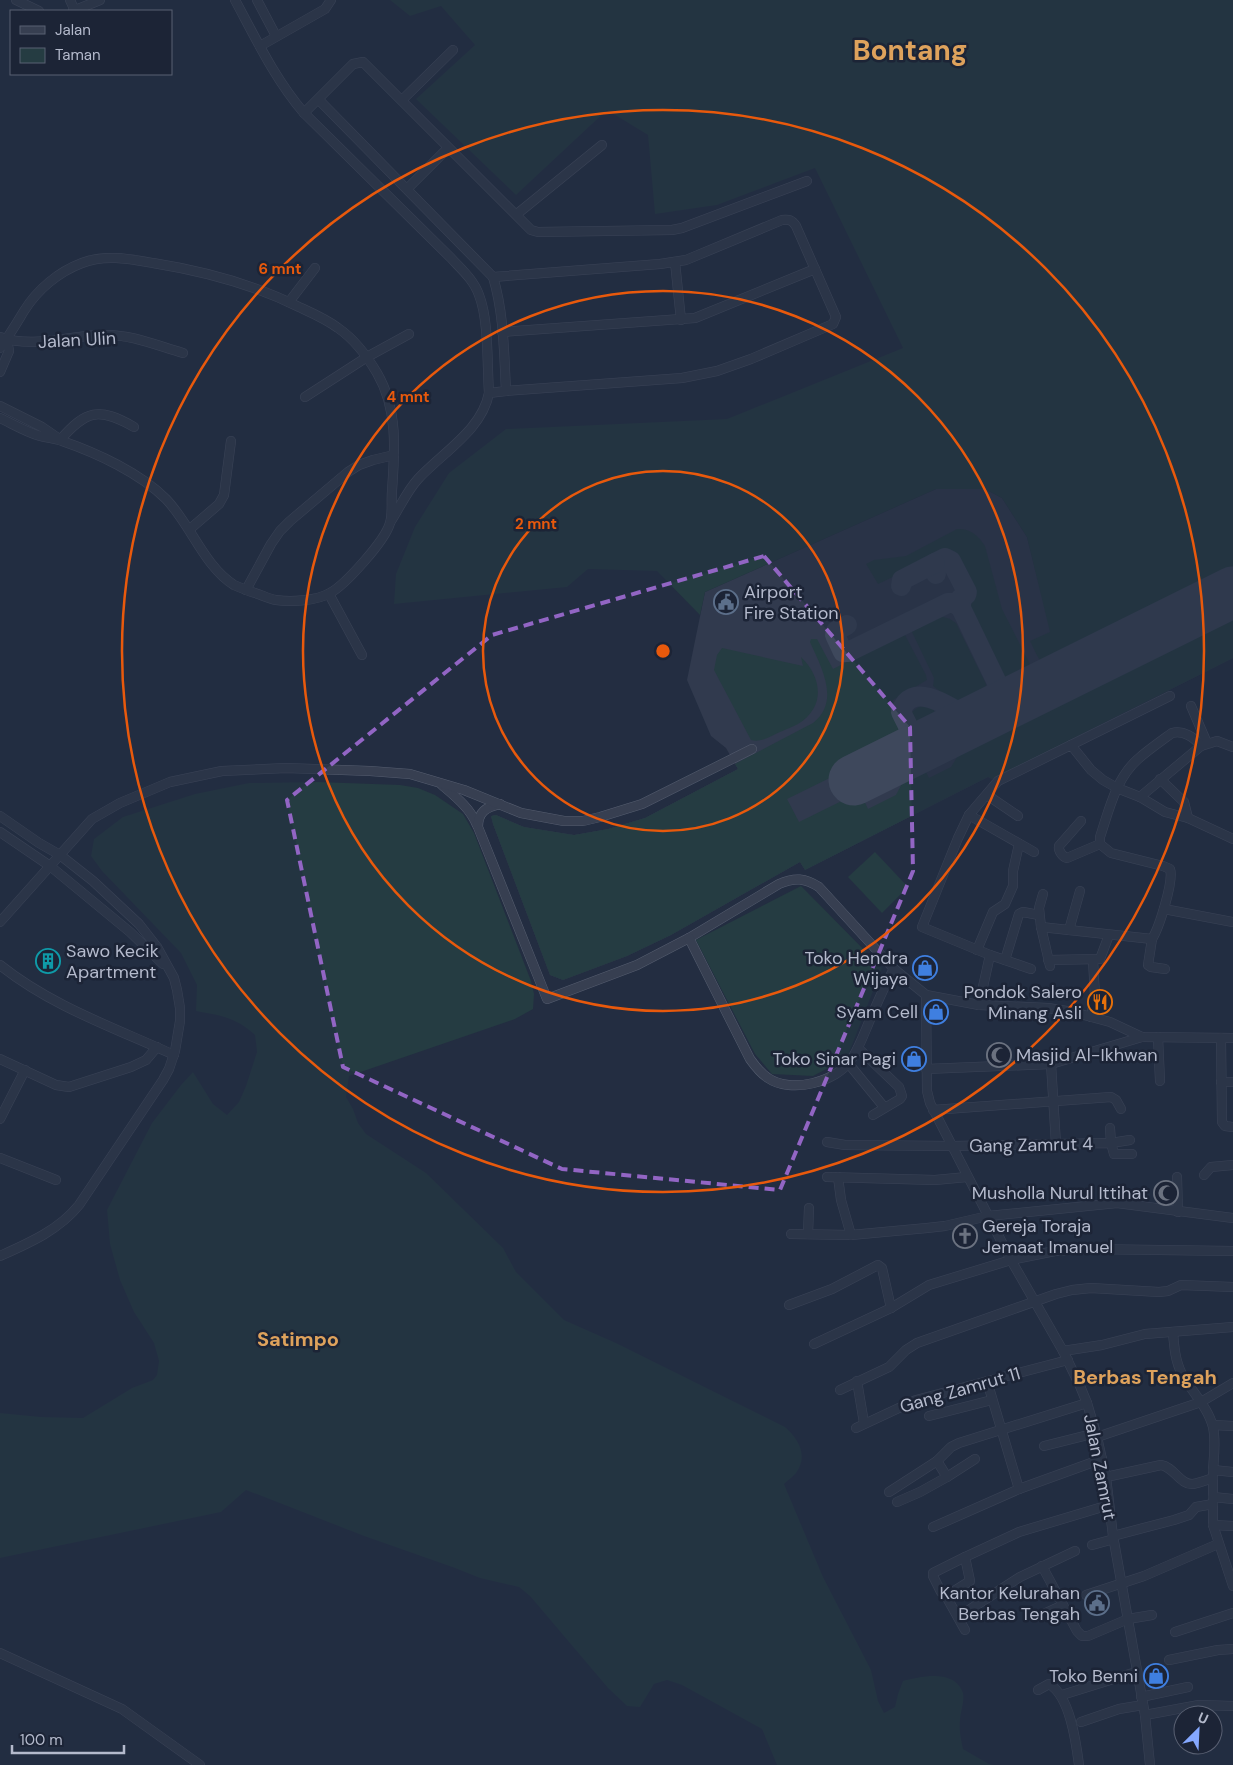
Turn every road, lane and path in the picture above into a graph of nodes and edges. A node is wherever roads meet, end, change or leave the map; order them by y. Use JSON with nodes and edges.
{"nodes":[{"id":1,"x":16,"y":0,"type":"edge"},
{"id":2,"x":100,"y":0,"type":"edge"},
{"id":3,"x":235,"y":0,"type":"edge"},
{"id":4,"x":257,"y":0,"type":"edge"},
{"id":5,"x":331,"y":0,"type":"edge"},
{"id":6,"x":37,"y":10,"type":"edge"},
{"id":7,"x":76,"y":10,"type":"edge"},
{"id":8,"x":276,"y":36,"type":"junction"},
{"id":9,"x":260,"y":46,"type":"junction"},
{"id":10,"x":453,"y":50,"type":"dead end"},
{"id":11,"x":319,"y":100,"type":"junction"},
{"id":12,"x":402,"y":100,"type":"junction"},
{"id":13,"x":304,"y":113,"type":"junction"},
{"id":14,"x":602,"y":145,"type":"dead end"},
{"id":15,"x":448,"y":148,"type":"junction"},
{"id":16,"x":807,"y":181,"type":"dead end"},
{"id":17,"x":407,"y":189,"type":"junction"},
{"id":18,"x":517,"y":214,"type":"junction"},
{"id":19,"x":675,"y":262,"type":"junction"},
{"id":20,"x":315,"y":268,"type":"dead end"},
{"id":21,"x":815,"y":270,"type":"junction"},
{"id":22,"x":493,"y":276,"type":"junction"},
{"id":23,"x":288,"y":302,"type":"junction"},
{"id":24,"x":681,"y":320,"type":"junction"},
{"id":25,"x":502,"y":332,"type":"junction"},
{"id":26,"x":409,"y":334,"type":"dead end"},
{"id":27,"x":4,"y":338,"type":"edge"},
{"id":28,"x":0,"y":348,"type":"edge"},
{"id":29,"x":183,"y":353,"type":"dead end"},
{"id":30,"x":367,"y":357,"type":"junction"},
{"id":31,"x":0,"y":372,"type":"edge"},
{"id":32,"x":506,"y":390,"type":"junction"},
{"id":33,"x":489,"y":393,"type":"junction"},
{"id":34,"x":306,"y":397,"type":"dead end"},
{"id":35,"x":0,"y":406,"type":"edge"},
{"id":36,"x":0,"y":418,"type":"edge"},
{"id":37,"x":134,"y":426,"type":"dead end"},
{"id":38,"x":60,"y":440,"type":"junction"},
{"id":39,"x":230,"y":440,"type":"dead end"},
{"id":40,"x":394,"y":455,"type":"junction"},
{"id":41,"x":392,"y":493,"type":"junction"},
{"id":42,"x":407,"y":494,"type":"junction"},
{"id":43,"x":390,"y":524,"type":"junction"},
{"id":44,"x":190,"y":529,"type":"junction"},
{"id":45,"x":246,"y":590,"type":"junction"},
{"id":46,"x":330,"y":594,"type":"junction"},
{"id":47,"x":362,"y":655,"type":"dead end"},
{"id":48,"x":1170,"y":696,"type":"dead end"},
{"id":49,"x":1191,"y":706,"type":"dead end"},
{"id":50,"x":1071,"y":745,"type":"junction"},
{"id":51,"x":1204,"y":745,"type":"junction"},
{"id":52,"x":1233,"y":747,"type":"edge"},
{"id":53,"x":752,"y":750,"type":"dead end"},
{"id":54,"x":1160,"y":779,"type":"junction"},
{"id":55,"x":438,"y":781,"type":"junction"},
{"id":56,"x":1117,"y":788,"type":"junction"},
{"id":57,"x":987,"y":794,"type":"junction"},
{"id":58,"x":1140,"y":796,"type":"junction"},
{"id":59,"x":500,"y":804,"type":"junction"},
{"id":60,"x":969,"y":815,"type":"junction"},
{"id":61,"x":0,"y":816,"type":"edge"},
{"id":62,"x":1018,"y":816,"type":"dead end"},
{"id":63,"x":1188,"y":818,"type":"junction"},
{"id":64,"x":1081,"y":821,"type":"dead end"},
{"id":65,"x":478,"y":827,"type":"junction"},
{"id":66,"x":0,"y":832,"type":"edge"},
{"id":67,"x":1233,"y":839,"type":"edge"},
{"id":68,"x":1019,"y":844,"type":"junction"},
{"id":69,"x":1100,"y":844,"type":"junction"},
{"id":70,"x":1034,"y":852,"type":"dead end"},
{"id":71,"x":60,"y":854,"type":"junction"},
{"id":72,"x":50,"y":866,"type":"junction"},
{"id":73,"x":1080,"y":891,"type":"dead end"},
{"id":74,"x":1043,"y":894,"type":"dead end"},
{"id":75,"x":1007,"y":901,"type":"junction"},
{"id":76,"x":1164,"y":909,"type":"junction"},
{"id":77,"x":1019,"y":913,"type":"junction"},
{"id":78,"x":1039,"y":916,"type":"junction"},
{"id":79,"x":0,"y":922,"type":"edge"},
{"id":80,"x":1233,"y":922,"type":"edge"},
{"id":81,"x":1041,"y":927,"type":"junction"},
{"id":82,"x":1069,"y":930,"type":"junction"},
{"id":83,"x":1109,"y":935,"type":"junction"},
{"id":84,"x":689,"y":938,"type":"junction"},
{"id":85,"x":1152,"y":939,"type":"junction"},
{"id":86,"x":977,"y":950,"type":"junction"},
{"id":87,"x":990,"y":955,"type":"junction"},
{"id":88,"x":1004,"y":960,"type":"junction"},
{"id":89,"x":1093,"y":960,"type":"junction"},
{"id":90,"x":0,"y":965,"type":"edge"},
{"id":91,"x":167,"y":967,"type":"junction"},
{"id":92,"x":894,"y":969,"type":"junction"},
{"id":93,"x":1031,"y":969,"type":"dead end"},
{"id":94,"x":1165,"y":969,"type":"dead end"},
{"id":95,"x":926,"y":995,"type":"junction"},
{"id":96,"x":979,"y":1005,"type":"junction"},
{"id":97,"x":1091,"y":1016,"type":"junction"},
{"id":98,"x":1142,"y":1037,"type":"junction"},
{"id":99,"x":1158,"y":1037,"type":"junction"},
{"id":100,"x":1221,"y":1038,"type":"junction"},
{"id":101,"x":1233,"y":1038,"type":"edge"},
{"id":102,"x":157,"y":1047,"type":"junction"},
{"id":103,"x":858,"y":1048,"type":"junction"},
{"id":104,"x":174,"y":1055,"type":"junction"},
{"id":105,"x":0,"y":1059,"type":"edge"},
{"id":106,"x":848,"y":1063,"type":"junction"},
{"id":107,"x":1050,"y":1064,"type":"junction"},
{"id":108,"x":926,"y":1069,"type":"junction"},
{"id":109,"x":25,"y":1070,"type":"junction"},
{"id":110,"x":1160,"y":1081,"type":"dead end"},
{"id":111,"x":1221,"y":1082,"type":"junction"},
{"id":112,"x":1233,"y":1082,"type":"edge"},
{"id":113,"x":1052,"y":1101,"type":"junction"},
{"id":114,"x":884,"y":1107,"type":"junction"},
{"id":115,"x":1121,"y":1109,"type":"dead end"},
{"id":116,"x":933,"y":1110,"type":"junction"},
{"id":117,"x":873,"y":1115,"type":"dead end"},
{"id":118,"x":0,"y":1119,"type":"edge"},
{"id":119,"x":1233,"y":1127,"type":"edge"},
{"id":120,"x":1110,"y":1128,"type":"dead end"},
{"id":121,"x":1130,"y":1140,"type":"dead end"},
{"id":122,"x":827,"y":1142,"type":"dead end"},
{"id":123,"x":1111,"y":1143,"type":"junction"},
{"id":124,"x":1056,"y":1144,"type":"junction"},
{"id":125,"x":952,"y":1146,"type":"junction"},
{"id":126,"x":1132,"y":1154,"type":"dead end"},
{"id":127,"x":0,"y":1158,"type":"edge"},
{"id":128,"x":1233,"y":1165,"type":"edge"},
{"id":129,"x":1204,"y":1175,"type":"dead end"},
{"id":130,"x":827,"y":1177,"type":"dead end"},
{"id":131,"x":838,"y":1177,"type":"junction"},
{"id":132,"x":967,"y":1177,"type":"junction"},
{"id":133,"x":1177,"y":1177,"type":"dead end"},
{"id":134,"x":56,"y":1180,"type":"dead end"},
{"id":135,"x":809,"y":1208,"type":"dead end"},
{"id":136,"x":1178,"y":1212,"type":"junction"},
{"id":137,"x":988,"y":1216,"type":"junction"},
{"id":138,"x":1233,"y":1218,"type":"edge"},
{"id":139,"x":791,"y":1234,"type":"dead end"},
{"id":140,"x":808,"y":1234,"type":"junction"},
{"id":141,"x":851,"y":1235,"type":"junction"},
{"id":142,"x":1233,"y":1251,"type":"edge"},
{"id":143,"x":0,"y":1256,"type":"edge"},
{"id":144,"x":1011,"y":1260,"type":"junction"},
{"id":145,"x":1233,"y":1287,"type":"edge"},
{"id":146,"x":1034,"y":1302,"type":"junction"},
{"id":147,"x":789,"y":1305,"type":"dead end"},
{"id":148,"x":891,"y":1308,"type":"junction"},
{"id":149,"x":1233,"y":1328,"type":"edge"},
{"id":150,"x":1172,"y":1332,"type":"junction"},
{"id":151,"x":814,"y":1344,"type":"dead end"},
{"id":152,"x":1063,"y":1350,"type":"junction"},
{"id":153,"x":1068,"y":1360,"type":"junction"},
{"id":154,"x":987,"y":1381,"type":"junction"},
{"id":155,"x":857,"y":1382,"type":"junction"},
{"id":156,"x":1233,"y":1383,"type":"edge"},
{"id":157,"x":840,"y":1390,"type":"dead end"},
{"id":158,"x":992,"y":1400,"type":"junction"},
{"id":159,"x":1201,"y":1402,"type":"junction"},
{"id":160,"x":1087,"y":1403,"type":"junction"},
{"id":161,"x":929,"y":1416,"type":"dead end"},
{"id":162,"x":864,"y":1423,"type":"junction"},
{"id":163,"x":1213,"y":1425,"type":"junction"},
{"id":164,"x":1233,"y":1426,"type":"edge"},
{"id":165,"x":856,"y":1428,"type":"dead end"},
{"id":166,"x":1001,"y":1429,"type":"junction"},
{"id":167,"x":1097,"y":1435,"type":"junction"},
{"id":168,"x":1044,"y":1446,"type":"dead end"},
{"id":169,"x":975,"y":1459,"type":"dead end"},
{"id":170,"x":1102,"y":1459,"type":"junction"},
{"id":171,"x":937,"y":1461,"type":"junction"},
{"id":172,"x":1233,"y":1472,"type":"edge"},
{"id":173,"x":1213,"y":1474,"type":"junction"},
{"id":174,"x":947,"y":1477,"type":"junction"},
{"id":175,"x":1106,"y":1477,"type":"junction"},
{"id":176,"x":1020,"y":1489,"type":"junction"},
{"id":177,"x":889,"y":1492,"type":"dead end"},
{"id":178,"x":1233,"y":1499,"type":"edge"},
{"id":179,"x":1213,"y":1501,"type":"junction"},
{"id":180,"x":896,"y":1502,"type":"dead end"},
{"id":181,"x":1109,"y":1505,"type":"junction"},
{"id":182,"x":1213,"y":1525,"type":"junction"},
{"id":183,"x":1233,"y":1526,"type":"edge"},
{"id":184,"x":933,"y":1527,"type":"dead end"},
{"id":185,"x":1114,"y":1538,"type":"junction"},
{"id":186,"x":1218,"y":1544,"type":"junction"},
{"id":187,"x":1092,"y":1545,"type":"dead end"},
{"id":188,"x":1075,"y":1551,"type":"dead end"},
{"id":189,"x":964,"y":1557,"type":"junction"},
{"id":190,"x":1042,"y":1566,"type":"junction"},
{"id":191,"x":1122,"y":1583,"type":"junction"},
{"id":192,"x":1233,"y":1586,"type":"edge"},
{"id":193,"x":941,"y":1592,"type":"dead end"},
{"id":194,"x":1086,"y":1595,"type":"dead end"},
{"id":195,"x":1063,"y":1604,"type":"junction"},
{"id":196,"x":1233,"y":1613,"type":"edge"},
{"id":197,"x":1152,"y":1615,"type":"dead end"},
{"id":198,"x":958,"y":1617,"type":"junction"},
{"id":199,"x":1037,"y":1617,"type":"dead end"},
{"id":200,"x":1128,"y":1619,"type":"junction"},
{"id":201,"x":965,"y":1630,"type":"dead end"},
{"id":202,"x":1176,"y":1632,"type":"dead end"},
{"id":203,"x":1233,"y":1649,"type":"edge"},
{"id":204,"x":0,"y":1653,"type":"edge"},
{"id":205,"x":1169,"y":1660,"type":"dead end"},
{"id":206,"x":1136,"y":1672,"type":"junction"},
{"id":207,"x":1188,"y":1687,"type":"dead end"},
{"id":208,"x":1038,"y":1690,"type":"dead end"},
{"id":209,"x":1062,"y":1696,"type":"junction"},
{"id":210,"x":1142,"y":1701,"type":"junction"},
{"id":211,"x":1233,"y":1706,"type":"edge"},
{"id":212,"x":1145,"y":1715,"type":"junction"},
{"id":213,"x":1081,"y":1722,"type":"dead end"},
{"id":214,"x":200,"y":1765,"type":"edge"},
{"id":215,"x":1079,"y":1765,"type":"edge"},
{"id":216,"x":1150,"y":1765,"type":"edge"}],
"edges":[{"from":1,"to":6,"type":"street"},
{"from":2,"to":7,"type":"street"},
{"from":3,"to":9,"type":"street"},
{"from":4,"to":8,"type":"street"},
{"from":5,"to":8,"type":"street"},
{"from":8,"to":9,"type":"street"},
{"from":9,"to":13,"type":"street"},
{"from":10,"to":12,"type":"street"},
{"from":11,"to":12,"type":"street"},
{"from":11,"to":13,"type":"street"},
{"from":11,"to":17,"type":"street"},
{"from":12,"to":15,"type":"street"},
{"from":13,"to":33,"type":"street"},
{"from":14,"to":18,"type":"street"},
{"from":15,"to":17,"type":"street"},
{"from":15,"to":18,"type":"street"},
{"from":16,"to":18,"type":"street"},
{"from":17,"to":22,"type":"street"},
{"from":19,"to":21,"type":"street"},
{"from":19,"to":22,"type":"street"},
{"from":19,"to":24,"type":"street"},
{"from":20,"to":23,"type":"street"},
{"from":21,"to":24,"type":"street"},
{"from":21,"to":32,"type":"street"},
{"from":22,"to":25,"type":"street"},
{"from":23,"to":27,"type":"street"},
{"from":23,"to":30,"type":"street"},
{"from":24,"to":25,"type":"street"},
{"from":25,"to":32,"type":"street"},
{"from":26,"to":30,"type":"street"},
{"from":27,"to":28,"type":"street"},
{"from":27,"to":29,"type":"street","name":"Jalan Ulin"},
{"from":27,"to":31,"type":"street"},
{"from":30,"to":34,"type":"street"},
{"from":30,"to":40,"type":"street"},
{"from":32,"to":33,"type":"street"},
{"from":33,"to":42,"type":"street"},
{"from":35,"to":38,"type":"street"},
{"from":36,"to":38,"type":"street"},
{"from":37,"to":38,"type":"street"},
{"from":38,"to":44,"type":"street"},
{"from":39,"to":44,"type":"street"},
{"from":40,"to":41,"type":"street"},
{"from":40,"to":45,"type":"street"},
{"from":41,"to":42,"type":"street"},
{"from":41,"to":43,"type":"street"},
{"from":42,"to":43,"type":"street"},
{"from":43,"to":46,"type":"street"},
{"from":44,"to":45,"type":"street"},
{"from":45,"to":46,"type":"street"},
{"from":46,"to":47,"type":"street"},
{"from":48,"to":50,"type":"street"},
{"from":49,"to":51,"type":"street"},
{"from":50,"to":56,"type":"street"},
{"from":50,"to":57,"type":"street"},
{"from":51,"to":52,"type":"street"},
{"from":51,"to":54,"type":"street"},
{"from":51,"to":56,"type":"street"},
{"from":53,"to":59,"type":"street"},
{"from":54,"to":58,"type":"street"},
{"from":54,"to":63,"type":"street"},
{"from":55,"to":59,"type":"street"},
{"from":55,"to":65,"type":"street"},
{"from":55,"to":71,"type":"street"},
{"from":56,"to":58,"type":"street"},
{"from":56,"to":69,"type":"street"},
{"from":57,"to":60,"type":"street"},
{"from":57,"to":62,"type":"street"},
{"from":58,"to":63,"type":"street"},
{"from":59,"to":65,"type":"street"},
{"from":60,"to":68,"type":"street"},
{"from":60,"to":86,"type":"street"},
{"from":61,"to":71,"type":"street"},
{"from":63,"to":67,"type":"street"},
{"from":64,"to":69,"type":"street"},
{"from":65,"to":84,"type":"street"},
{"from":66,"to":72,"type":"street"},
{"from":68,"to":70,"type":"street"},
{"from":68,"to":75,"type":"street"},
{"from":69,"to":76,"type":"street"},
{"from":71,"to":72,"type":"street"},
{"from":71,"to":91,"type":"street"},
{"from":72,"to":79,"type":"street"},
{"from":72,"to":91,"type":"street"},
{"from":73,"to":82,"type":"street"},
{"from":74,"to":78,"type":"street"},
{"from":75,"to":77,"type":"street"},
{"from":75,"to":86,"type":"street"},
{"from":76,"to":80,"type":"street"},
{"from":76,"to":85,"type":"street"},
{"from":77,"to":78,"type":"street"},
{"from":77,"to":88,"type":"street"},
{"from":78,"to":81,"type":"street"},
{"from":81,"to":82,"type":"street"},
{"from":81,"to":89,"type":"street"},
{"from":82,"to":83,"type":"street"},
{"from":83,"to":85,"type":"street"},
{"from":83,"to":89,"type":"street"},
{"from":84,"to":92,"type":"street"},
{"from":84,"to":106,"type":"street"},
{"from":85,"to":94,"type":"street"},
{"from":86,"to":87,"type":"street"},
{"from":87,"to":88,"type":"street"},
{"from":87,"to":96,"type":"street"},
{"from":88,"to":93,"type":"street"},
{"from":89,"to":97,"type":"street"},
{"from":90,"to":102,"type":"street"},
{"from":91,"to":104,"type":"street"},
{"from":92,"to":95,"type":"street"},
{"from":92,"to":103,"type":"street"},
{"from":95,"to":96,"type":"street"},
{"from":95,"to":108,"type":"street","name":"Jalan Zamrut"},
{"from":96,"to":97,"type":"street"},
{"from":97,"to":98,"type":"street"},
{"from":98,"to":99,"type":"street"},
{"from":98,"to":107,"type":"street"},
{"from":99,"to":100,"type":"street"},
{"from":99,"to":110,"type":"street"},
{"from":100,"to":101,"type":"street"},
{"from":100,"to":111,"type":"street"},
{"from":102,"to":104,"type":"street"},
{"from":102,"to":109,"type":"street"},
{"from":103,"to":106,"type":"street"},
{"from":103,"to":114,"type":"street"},
{"from":104,"to":143,"type":"street"},
{"from":105,"to":109,"type":"street"},
{"from":106,"to":114,"type":"street"},
{"from":107,"to":108,"type":"street"},
{"from":107,"to":113,"type":"street"},
{"from":108,"to":116,"type":"street","name":"Jalan Zamrut"},
{"from":109,"to":118,"type":"street"},
{"from":111,"to":112,"type":"street"},
{"from":111,"to":119,"type":"street"},
{"from":113,"to":115,"type":"street"},
{"from":113,"to":116,"type":"street"},
{"from":113,"to":124,"type":"street"},
{"from":114,"to":117,"type":"street"},
{"from":116,"to":125,"type":"street","name":"Jalan Zamrut"},
{"from":120,"to":123,"type":"street"},
{"from":121,"to":123,"type":"street"},
{"from":122,"to":125,"type":"street","name":"Gang Zamrut 4"},
{"from":123,"to":124,"type":"street","name":"Gang Zamrut 4"},
{"from":123,"to":126,"type":"street","name":"Gang Zamrut 4"},
{"from":124,"to":125,"type":"street","name":"Gang Zamrut 4"},
{"from":125,"to":132,"type":"street","name":"Jalan Zamrut"},
{"from":127,"to":134,"type":"street"},
{"from":128,"to":129,"type":"street"},
{"from":130,"to":131,"type":"street"},
{"from":131,"to":132,"type":"street"},
{"from":131,"to":141,"type":"street"},
{"from":132,"to":137,"type":"street","name":"Jalan Zamrut"},
{"from":133,"to":136,"type":"street"},
{"from":135,"to":140,"type":"street"},
{"from":136,"to":137,"type":"street"},
{"from":136,"to":138,"type":"street"},
{"from":137,"to":141,"type":"street"},
{"from":137,"to":144,"type":"street","name":"Jalan Zamrut"},
{"from":139,"to":140,"type":"street"},
{"from":140,"to":141,"type":"street"},
{"from":142,"to":144,"type":"street"},
{"from":144,"to":146,"type":"street","name":"Jalan Zamrut"},
{"from":144,"to":148,"type":"street"},
{"from":145,"to":146,"type":"street"},
{"from":146,"to":152,"type":"street","name":"Jalan Zamrut"},
{"from":146,"to":155,"type":"street"},
{"from":147,"to":148,"type":"street"},
{"from":148,"to":151,"type":"street"},
{"from":149,"to":150,"type":"street"},
{"from":150,"to":152,"type":"street"},
{"from":150,"to":159,"type":"street"},
{"from":152,"to":153,"type":"street","name":"Jalan Zamrut"},
{"from":153,"to":154,"type":"street","name":"Gang Zamrut 11"},
{"from":153,"to":160,"type":"street","name":"Jalan Zamrut"},
{"from":154,"to":158,"type":"street"},
{"from":154,"to":162,"type":"street","name":"Gang Zamrut 11"},
{"from":155,"to":157,"type":"street"},
{"from":155,"to":162,"type":"street"},
{"from":156,"to":159,"type":"street"},
{"from":158,"to":161,"type":"street"},
{"from":158,"to":166,"type":"street"},
{"from":159,"to":163,"type":"street"},
{"from":159,"to":167,"type":"street"},
{"from":160,"to":166,"type":"street"},
{"from":160,"to":167,"type":"street","name":"Jalan Zamrut"},
{"from":162,"to":165,"type":"street","name":"Gang Zamrut 11"},
{"from":163,"to":164,"type":"street"},
{"from":163,"to":173,"type":"street"},
{"from":166,"to":171,"type":"street"},
{"from":166,"to":176,"type":"street"},
{"from":167,"to":168,"type":"street"},
{"from":167,"to":170,"type":"street","name":"Jalan Zamrut"},
{"from":169,"to":174,"type":"street"},
{"from":170,"to":175,"type":"street","name":"Jalan Zamrut"},
{"from":170,"to":176,"type":"street"},
{"from":171,"to":174,"type":"street"},
{"from":171,"to":177,"type":"street"},
{"from":172,"to":173,"type":"street"},
{"from":173,"to":175,"type":"street"},
{"from":173,"to":179,"type":"street"},
{"from":174,"to":180,"type":"street"},
{"from":175,"to":181,"type":"street","name":"Jalan Zamrut"},
{"from":176,"to":184,"type":"street"},
{"from":178,"to":179,"type":"street"},
{"from":179,"to":182,"type":"street"},
{"from":179,"to":185,"type":"street"},
{"from":181,"to":185,"type":"street","name":"Jalan Zamrut"},
{"from":181,"to":189,"type":"street"},
{"from":182,"to":183,"type":"street"},
{"from":182,"to":186,"type":"street"},
{"from":185,"to":187,"type":"street"},
{"from":185,"to":191,"type":"street","name":"Jalan Zamrut"},
{"from":186,"to":191,"type":"street"},
{"from":186,"to":192,"type":"street"},
{"from":188,"to":190,"type":"street"},
{"from":189,"to":193,"type":"street"},
{"from":189,"to":198,"type":"street"},
{"from":190,"to":195,"type":"street"},
{"from":190,"to":198,"type":"street"},
{"from":191,"to":194,"type":"street"},
{"from":191,"to":200,"type":"street","name":"Jalan Zamrut"},
{"from":195,"to":199,"type":"street"},
{"from":195,"to":200,"type":"street"},
{"from":196,"to":202,"type":"street"},
{"from":197,"to":200,"type":"street"},
{"from":198,"to":201,"type":"street"},
{"from":200,"to":206,"type":"street","name":"Jalan Zamrut"},
{"from":203,"to":205,"type":"street"},
{"from":204,"to":214,"type":"street"},
{"from":206,"to":209,"type":"street"},
{"from":206,"to":210,"type":"street","name":"Jalan Zamrut"},
{"from":207,"to":210,"type":"street"},
{"from":208,"to":209,"type":"street"},
{"from":209,"to":215,"type":"street"},
{"from":210,"to":212,"type":"street","name":"Jalan Zamrut"},
{"from":210,"to":213,"type":"street"},
{"from":211,"to":212,"type":"street"},
{"from":212,"to":216,"type":"street","name":"Jalan Zamrut"}]}
